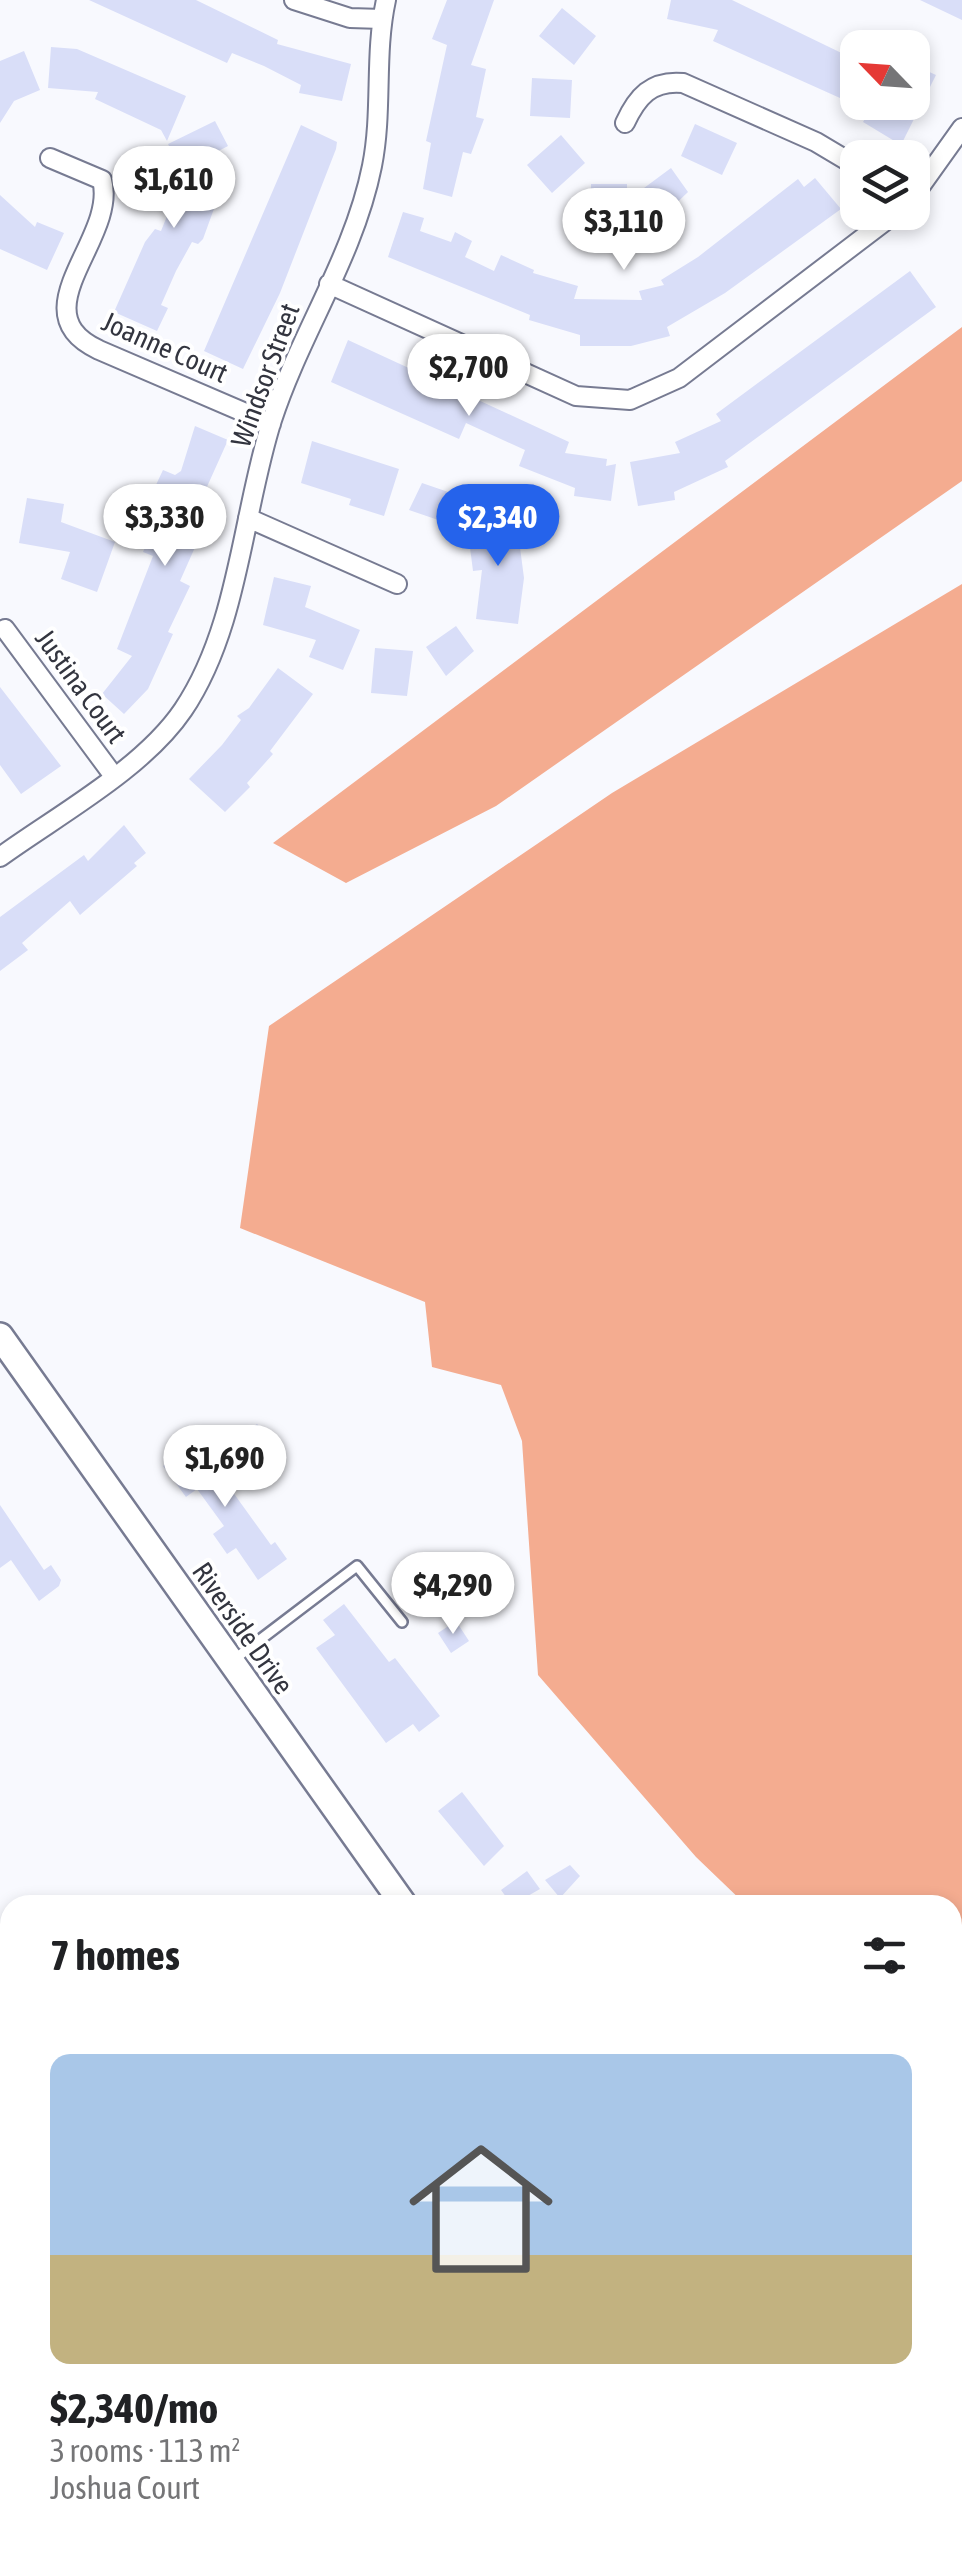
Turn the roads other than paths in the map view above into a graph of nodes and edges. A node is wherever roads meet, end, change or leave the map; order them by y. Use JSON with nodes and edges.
{"nodes":[{"id":1,"x":294,"y":0,"type":"edge"},
{"id":2,"x":386,"y":0,"type":"edge"},
{"id":3,"x":382,"y":19,"type":"junction"},
{"id":4,"x":624,"y":123,"type":"dead end"},
{"id":5,"x":962,"y":128,"type":"edge"},
{"id":6,"x":840,"y":157,"type":"edge"},
{"id":7,"x":50,"y":158,"type":"dead end"},
{"id":8,"x":930,"y":173,"type":"edge"},
{"id":9,"x":873,"y":230,"type":"edge"},
{"id":10,"x":330,"y":284,"type":"junction"},
{"id":11,"x":271,"y":424,"type":"junction"},
{"id":12,"x":248,"y":518,"type":"junction"},
{"id":13,"x":397,"y":584,"type":"dead end"},
{"id":14,"x":6,"y":628,"type":"dead end"},
{"id":15,"x":113,"y":776,"type":"junction"},
{"id":16,"x":0,"y":857,"type":"edge"},
{"id":17,"x":0,"y":1336,"type":"edge"},
{"id":18,"x":402,"y":1622,"type":"dead end"},
{"id":19,"x":230,"y":1662,"type":"junction"},
{"id":20,"x":397,"y":1895,"type":"edge"}],
"edges":[{"from":1,"to":3,"type":"street"},
{"from":2,"to":3,"type":"street","name":"Windsor Street"},
{"from":3,"to":10,"type":"street","name":"Windsor Street"},
{"from":4,"to":6,"type":"street"},
{"from":5,"to":8,"type":"street"},
{"from":7,"to":11,"type":"street","name":"Joanne Court"},
{"from":9,"to":10,"type":"street"},
{"from":10,"to":11,"type":"street","name":"Windsor Street"},
{"from":11,"to":12,"type":"street","name":"Windsor Street"},
{"from":12,"to":13,"type":"street"},
{"from":12,"to":15,"type":"street","name":"Windsor Street"},
{"from":14,"to":15,"type":"street","name":"Justina Court"},
{"from":15,"to":16,"type":"street","name":"Windsor Street"},
{"from":17,"to":19,"type":"main road","name":"Riverside Drive"},
{"from":18,"to":19,"type":"lane"},
{"from":19,"to":20,"type":"main road","name":"Riverside Drive"}]}
